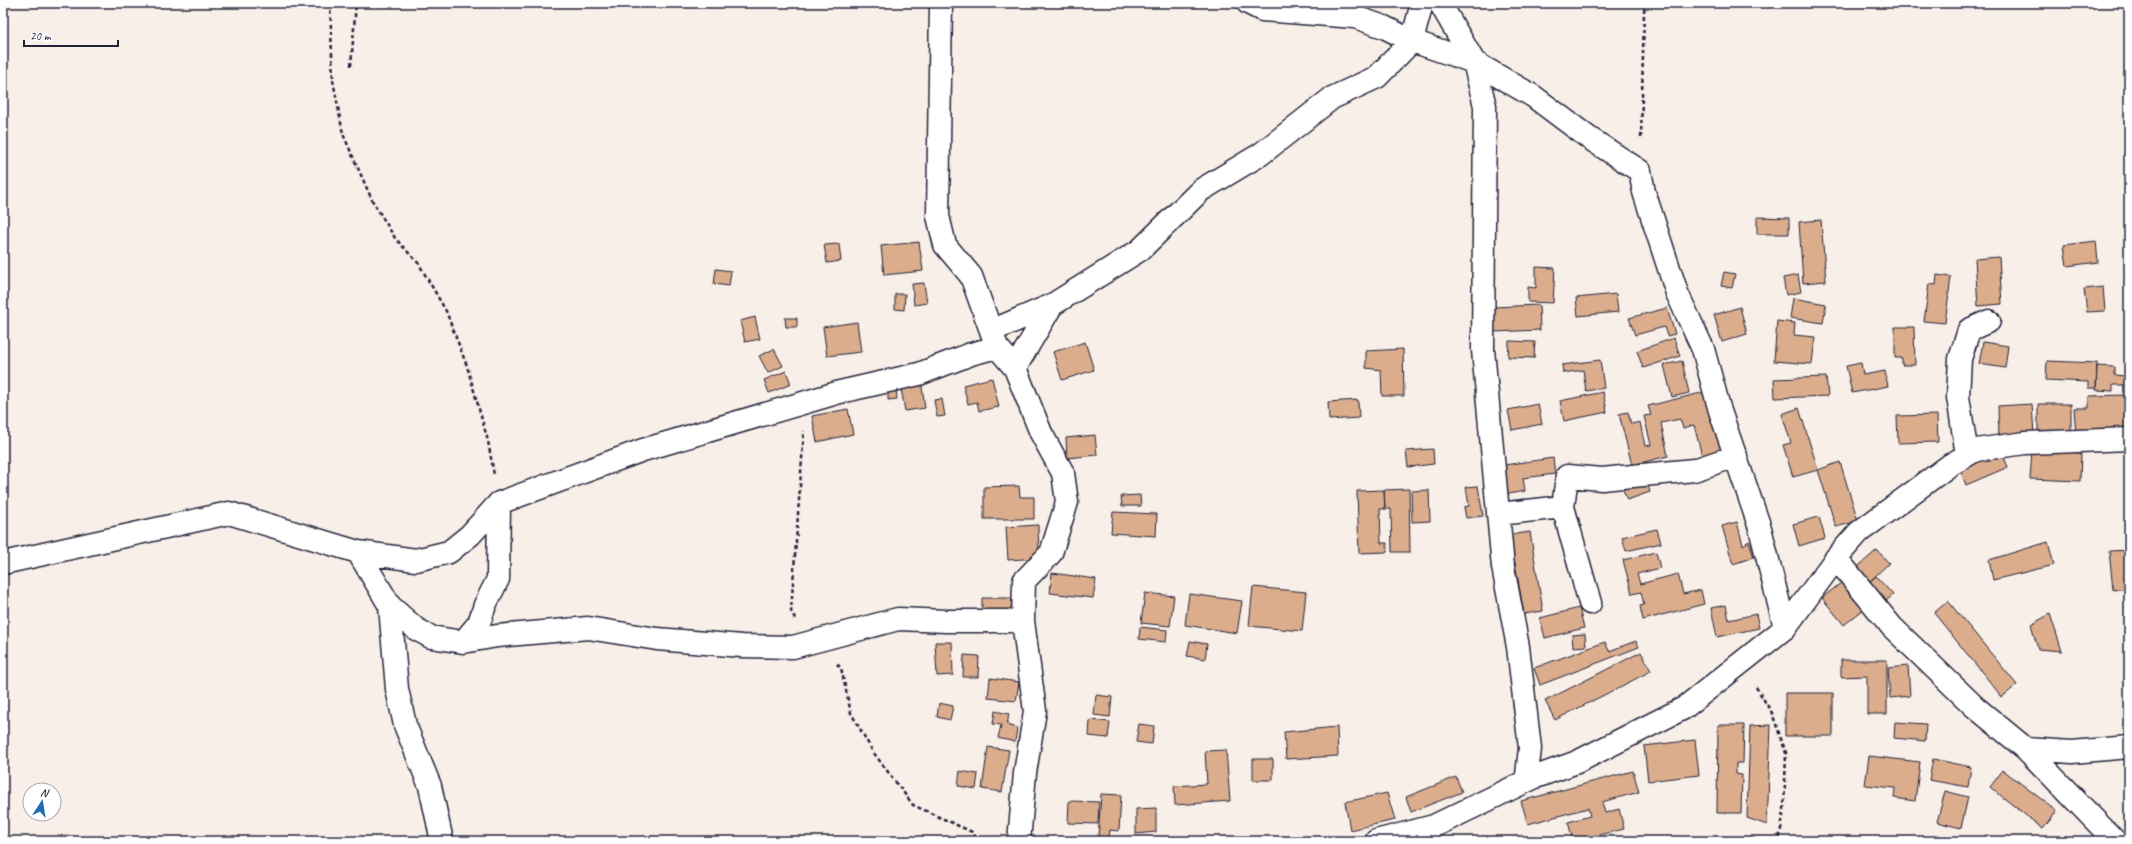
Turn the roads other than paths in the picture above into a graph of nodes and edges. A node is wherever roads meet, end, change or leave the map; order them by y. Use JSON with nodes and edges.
{"nodes":[{"id":1,"x":941,"y":3,"type":"edge"},
{"id":2,"x":1248,"y":3,"type":"edge"},
{"id":3,"x":1422,"y":3,"type":"edge"},
{"id":4,"x":1440,"y":3,"type":"edge"},
{"id":5,"x":1412,"y":41,"type":"junction"},
{"id":6,"x":1474,"y":62,"type":"junction"},
{"id":7,"x":1052,"y":305,"type":"junction"},
{"id":8,"x":1989,"y":321,"type":"dead end"},
{"id":9,"x":994,"y":339,"type":"junction"},
{"id":10,"x":1015,"y":368,"type":"junction"},
{"id":11,"x":2129,"y":439,"type":"edge"},
{"id":12,"x":1967,"y":455,"type":"junction"},
{"id":13,"x":1736,"y":456,"type":"junction"},
{"id":14,"x":499,"y":503,"type":"junction"},
{"id":15,"x":1563,"y":507,"type":"junction"},
{"id":16,"x":1498,"y":514,"type":"junction"},
{"id":17,"x":358,"y":552,"type":"junction"},
{"id":18,"x":1836,"y":558,"type":"junction"},
{"id":19,"x":3,"y":563,"type":"edge"},
{"id":20,"x":1590,"y":603,"type":"dead end"},
{"id":21,"x":390,"y":606,"type":"junction"},
{"id":22,"x":1023,"y":621,"type":"junction"},
{"id":23,"x":1785,"y":628,"type":"junction"},
{"id":24,"x":463,"y":642,"type":"junction"},
{"id":25,"x":2129,"y":747,"type":"edge"},
{"id":26,"x":2026,"y":749,"type":"junction"},
{"id":27,"x":1533,"y":778,"type":"junction"},
{"id":28,"x":442,"y":841,"type":"edge"},
{"id":29,"x":1019,"y":841,"type":"edge"},
{"id":30,"x":1376,"y":841,"type":"edge"},
{"id":31,"x":2115,"y":841,"type":"edge"}],
"edges":[{"from":1,"to":9,"type":"street"},
{"from":2,"to":5,"type":"street"},
{"from":3,"to":5,"type":"street"},
{"from":4,"to":6,"type":"street"},
{"from":5,"to":6,"type":"street"},
{"from":5,"to":7,"type":"street"},
{"from":6,"to":13,"type":"street"},
{"from":6,"to":16,"type":"street"},
{"from":7,"to":9,"type":"street"},
{"from":7,"to":10,"type":"street"},
{"from":8,"to":12,"type":"street"},
{"from":9,"to":10,"type":"street"},
{"from":9,"to":14,"type":"street"},
{"from":10,"to":22,"type":"street"},
{"from":11,"to":12,"type":"street"},
{"from":12,"to":18,"type":"street"},
{"from":13,"to":15,"type":"street"},
{"from":13,"to":23,"type":"street"},
{"from":14,"to":17,"type":"street"},
{"from":14,"to":24,"type":"street"},
{"from":15,"to":16,"type":"street"},
{"from":15,"to":20,"type":"street"},
{"from":16,"to":27,"type":"street"},
{"from":17,"to":19,"type":"street"},
{"from":17,"to":21,"type":"street"},
{"from":18,"to":23,"type":"street"},
{"from":18,"to":26,"type":"street"},
{"from":21,"to":24,"type":"street"},
{"from":21,"to":28,"type":"street"},
{"from":22,"to":24,"type":"street"},
{"from":22,"to":29,"type":"street"},
{"from":23,"to":27,"type":"street"},
{"from":25,"to":26,"type":"street"},
{"from":26,"to":31,"type":"street"},
{"from":27,"to":30,"type":"street"}]}
